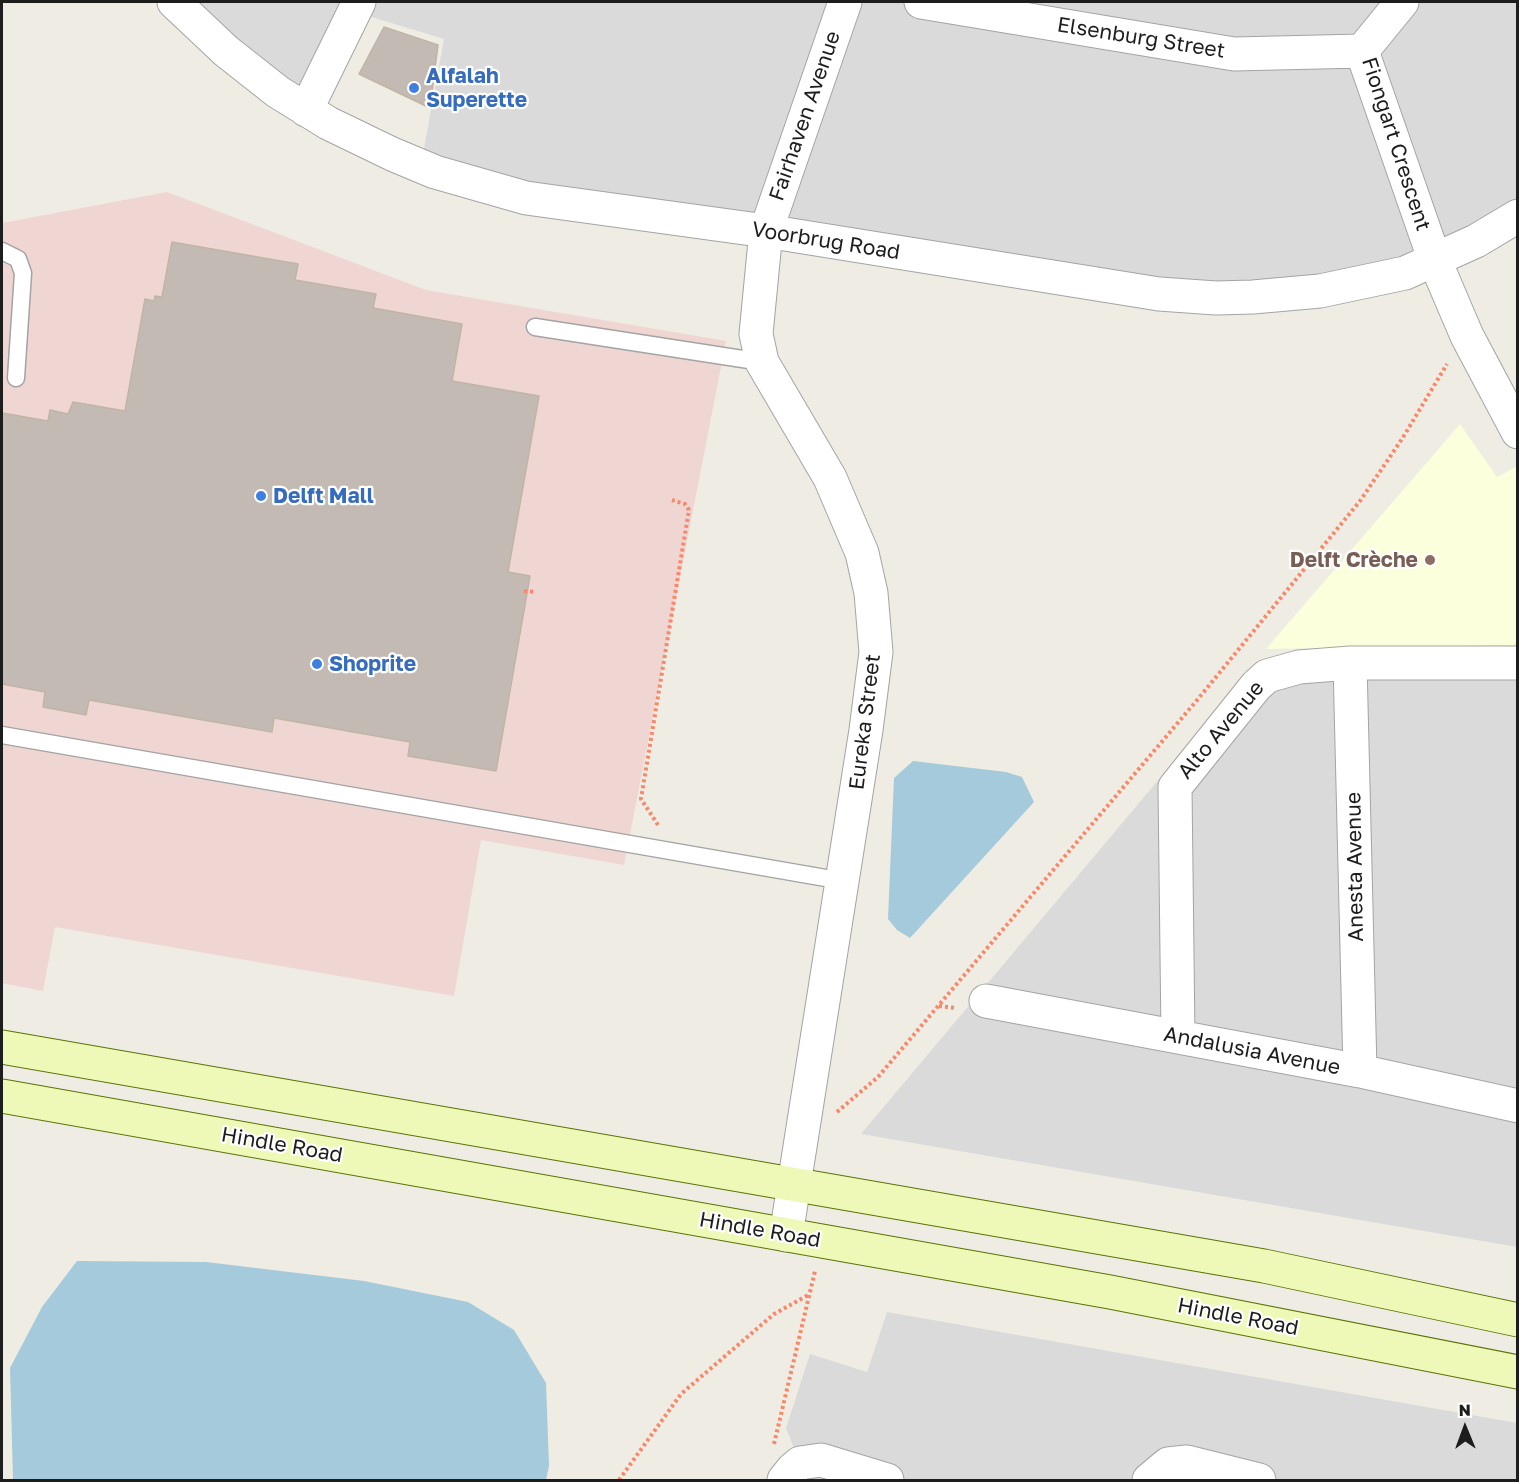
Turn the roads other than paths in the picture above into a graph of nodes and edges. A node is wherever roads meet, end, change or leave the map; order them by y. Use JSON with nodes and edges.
{"nodes":[{"id":1,"x":174,"y":2,"type":"edge"},
{"id":2,"x":359,"y":2,"type":"edge"},
{"id":3,"x":845,"y":2,"type":"edge"},
{"id":4,"x":921,"y":2,"type":"edge"},
{"id":5,"x":1401,"y":2,"type":"edge"},
{"id":6,"x":1362,"y":51,"type":"junction"},
{"id":7,"x":306,"y":110,"type":"junction"},
{"id":8,"x":1518,"y":216,"type":"edge"},
{"id":9,"x":766,"y":231,"type":"junction"},
{"id":10,"x":2,"y":251,"type":"edge"},
{"id":11,"x":1435,"y":261,"type":"junction"},
{"id":12,"x":536,"y":327,"type":"dead end"},
{"id":13,"x":762,"y":362,"type":"junction"},
{"id":14,"x":16,"y":378,"type":"dead end"},
{"id":15,"x":1518,"y":432,"type":"edge"},
{"id":16,"x":1350,"y":663,"type":"junction"},
{"id":17,"x":1518,"y":663,"type":"edge"},
{"id":18,"x":2,"y":735,"type":"edge"},
{"id":19,"x":843,"y":881,"type":"junction"},
{"id":20,"x":986,"y":1001,"type":"dead end"},
{"id":21,"x":1178,"y":1037,"type":"junction"},
{"id":22,"x":2,"y":1047,"type":"edge"},
{"id":23,"x":1360,"y":1071,"type":"junction"},
{"id":24,"x":2,"y":1096,"type":"edge"},
{"id":25,"x":1518,"y":1106,"type":"edge"},
{"id":26,"x":794,"y":1185,"type":"junction"},
{"id":27,"x":786,"y":1235,"type":"junction"},
{"id":28,"x":1518,"y":1320,"type":"edge"},
{"id":29,"x":1518,"y":1372,"type":"edge"},
{"id":30,"x":784,"y":1480,"type":"edge"},
{"id":31,"x":886,"y":1480,"type":"edge"},
{"id":32,"x":1149,"y":1480,"type":"edge"},
{"id":33,"x":1259,"y":1480,"type":"edge"}],
"edges":[{"from":1,"to":7,"type":"street","name":"Voorbrug Road"},
{"from":2,"to":7,"type":"street"},
{"from":3,"to":9,"type":"street","name":"Fairhaven Avenue"},
{"from":4,"to":6,"type":"street","name":"Elsenburg Street"},
{"from":5,"to":6,"type":"street","name":"Fiongart Crescent"},
{"from":6,"to":11,"type":"street","name":"Fiongart Crescent"},
{"from":7,"to":9,"type":"street","name":"Voorbrug Road"},
{"from":8,"to":11,"type":"street","name":"Voorbrug Road"},
{"from":9,"to":11,"type":"street","name":"Voorbrug Road"},
{"from":9,"to":13,"type":"street","name":"Eureka Street"},
{"from":10,"to":14,"type":"lane"},
{"from":11,"to":15,"type":"street","name":"Fiongart Crescent"},
{"from":12,"to":13,"type":"lane"},
{"from":13,"to":19,"type":"street","name":"Eureka Street"},
{"from":16,"to":17,"type":"street","name":"Alto Avenue"},
{"from":16,"to":21,"type":"street","name":"Alto Avenue"},
{"from":16,"to":23,"type":"street","name":"Anesta Avenue"},
{"from":18,"to":19,"type":"lane"},
{"from":19,"to":26,"type":"street","name":"Eureka Street"},
{"from":20,"to":21,"type":"street","name":"Andalusia Avenue"},
{"from":21,"to":23,"type":"street","name":"Andalusia Avenue"},
{"from":22,"to":26,"type":"main road"},
{"from":23,"to":25,"type":"street","name":"Andalusia Avenue"},
{"from":24,"to":27,"type":"main road","name":"Hindle Road"},
{"from":26,"to":27,"type":"street","name":"Eureka Street"},
{"from":26,"to":28,"type":"main road"},
{"from":27,"to":29,"type":"main road","name":"Hindle Road"},
{"from":30,"to":31,"type":"street"},
{"from":32,"to":33,"type":"street"}]}
